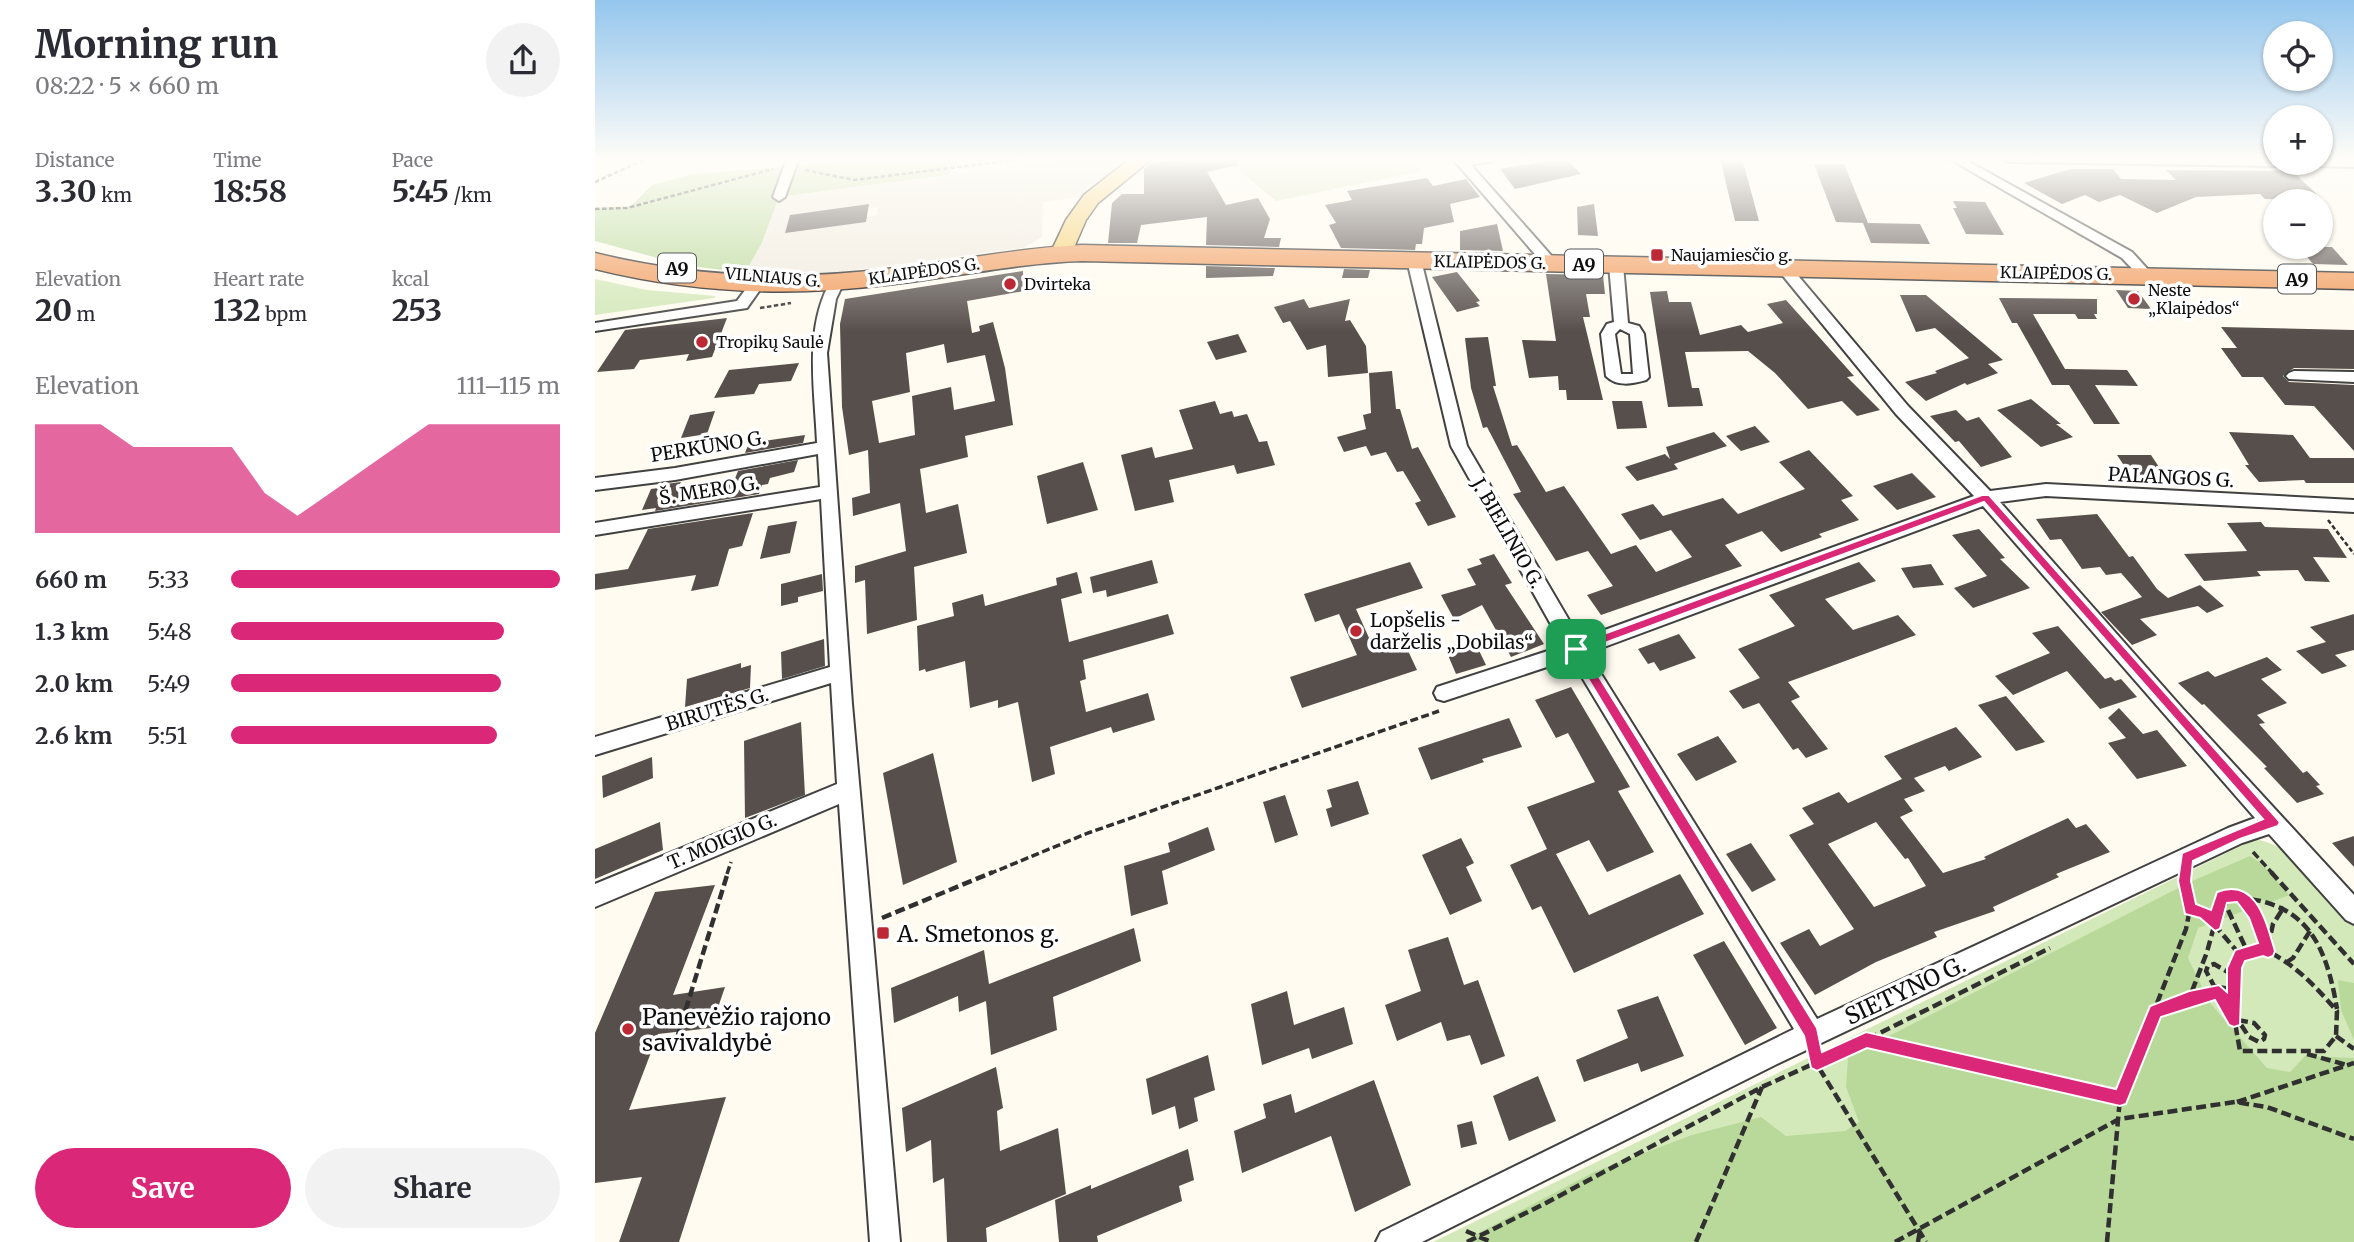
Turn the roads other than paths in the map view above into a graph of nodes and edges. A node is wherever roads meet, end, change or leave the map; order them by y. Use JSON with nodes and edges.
{"nodes":[{"id":1,"x":1086,"y":216,"type":"edge"},
{"id":2,"x":1510,"y":216,"type":"edge"},
{"id":3,"x":2057,"y":216,"type":"edge"},
{"id":4,"x":595,"y":247,"type":"edge"},
{"id":5,"x":1071,"y":253,"type":"junction"},
{"id":6,"x":1415,"y":260,"type":"junction"},
{"id":7,"x":595,"y":261,"type":"edge"},
{"id":8,"x":1552,"y":264,"type":"junction"},
{"id":9,"x":1616,"y":265,"type":"junction"},
{"id":10,"x":1784,"y":268,"type":"junction"},
{"id":11,"x":2146,"y":275,"type":"junction"},
{"id":12,"x":2354,"y":281,"type":"edge"},
{"id":13,"x":833,"y":290,"type":"junction"},
{"id":14,"x":756,"y":291,"type":"junction"},
{"id":15,"x":1621,"y":325,"type":"dead end"},
{"id":16,"x":595,"y":327,"type":"edge"},
{"id":17,"x":2294,"y":376,"type":"dead end"},
{"id":18,"x":2354,"y":377,"type":"edge"},
{"id":19,"x":827,"y":447,"type":"junction"},
{"id":20,"x":595,"y":484,"type":"edge"},
{"id":21,"x":828,"y":492,"type":"junction"},
{"id":22,"x":1986,"y":498,"type":"junction"},
{"id":23,"x":2354,"y":506,"type":"edge"},
{"id":24,"x":595,"y":529,"type":"edge"},
{"id":25,"x":1576,"y":649,"type":"junction"},
{"id":26,"x":840,"y":672,"type":"junction"},
{"id":27,"x":1442,"y":702,"type":"road end"},
{"id":28,"x":595,"y":746,"type":"edge"},
{"id":29,"x":850,"y":789,"type":"junction"},
{"id":30,"x":2273,"y":822,"type":"junction"},
{"id":31,"x":595,"y":896,"type":"edge"},
{"id":32,"x":2354,"y":912,"type":"edge"},
{"id":33,"x":1812,"y":1034,"type":"junction"},
{"id":34,"x":885,"y":1242,"type":"edge"},
{"id":35,"x":1391,"y":1242,"type":"edge"}],
"edges":[{"from":1,"to":5,"type":"main road"},
{"from":2,"to":8,"type":"street"},
{"from":3,"to":11,"type":"street"},
{"from":4,"to":14,"type":"highway","name":"VILNIAUS G.","number":"A9"},
{"from":5,"to":6,"type":"highway","name":"KLAIPĖDOS G.","number":"A9"},
{"from":5,"to":13,"type":"highway","name":"KLAIPĖDOS G.","number":"A9"},
{"from":6,"to":8,"type":"highway","name":"KLAIPĖDOS G.","number":"A9"},
{"from":6,"to":25,"type":"street","name":"J. BIELINIO G."},
{"from":7,"to":14,"type":"highway","name":"VILNIAUS G.","number":"A9"},
{"from":8,"to":9,"type":"highway","name":"KLAIPĖDOS G.","number":"A9"},
{"from":9,"to":10,"type":"highway","name":"KLAIPĖDOS G.","number":"A9"},
{"from":9,"to":15,"type":"street"},
{"from":10,"to":11,"type":"highway","name":"KLAIPĖDOS G.","number":"A9"},
{"from":10,"to":22,"type":"street"},
{"from":11,"to":12,"type":"highway","name":"KLAIPĖDOS G.","number":"A9"},
{"from":13,"to":14,"type":"highway","name":"VILNIAUS G.","number":"A9"},
{"from":13,"to":19,"type":"street"},
{"from":14,"to":16,"type":"street"},
{"from":17,"to":18,"type":"street"},
{"from":19,"to":20,"type":"street","name":"PERKŪNO G."},
{"from":19,"to":21,"type":"street"},
{"from":21,"to":24,"type":"street","name":"Š. MERO G."},
{"from":21,"to":26,"type":"street"},
{"from":22,"to":23,"type":"street","name":"PALANGOS G."},
{"from":22,"to":25,"type":"street","name":"PALANGOS G."},
{"from":22,"to":30,"type":"street"},
{"from":25,"to":27,"type":"street","name":"PALANGOS G."},
{"from":25,"to":33,"type":"street","name":"J. BIELINIO G."},
{"from":26,"to":28,"type":"street","name":"BIRUTĖS G."},
{"from":26,"to":29,"type":"street"},
{"from":29,"to":31,"type":"street","name":"T. MOIGIO G."},
{"from":29,"to":34,"type":"street"},
{"from":30,"to":32,"type":"street"},
{"from":30,"to":33,"type":"street","name":"SIETYNO G."},
{"from":33,"to":35,"type":"street","name":"SIETYNO G."}]}
